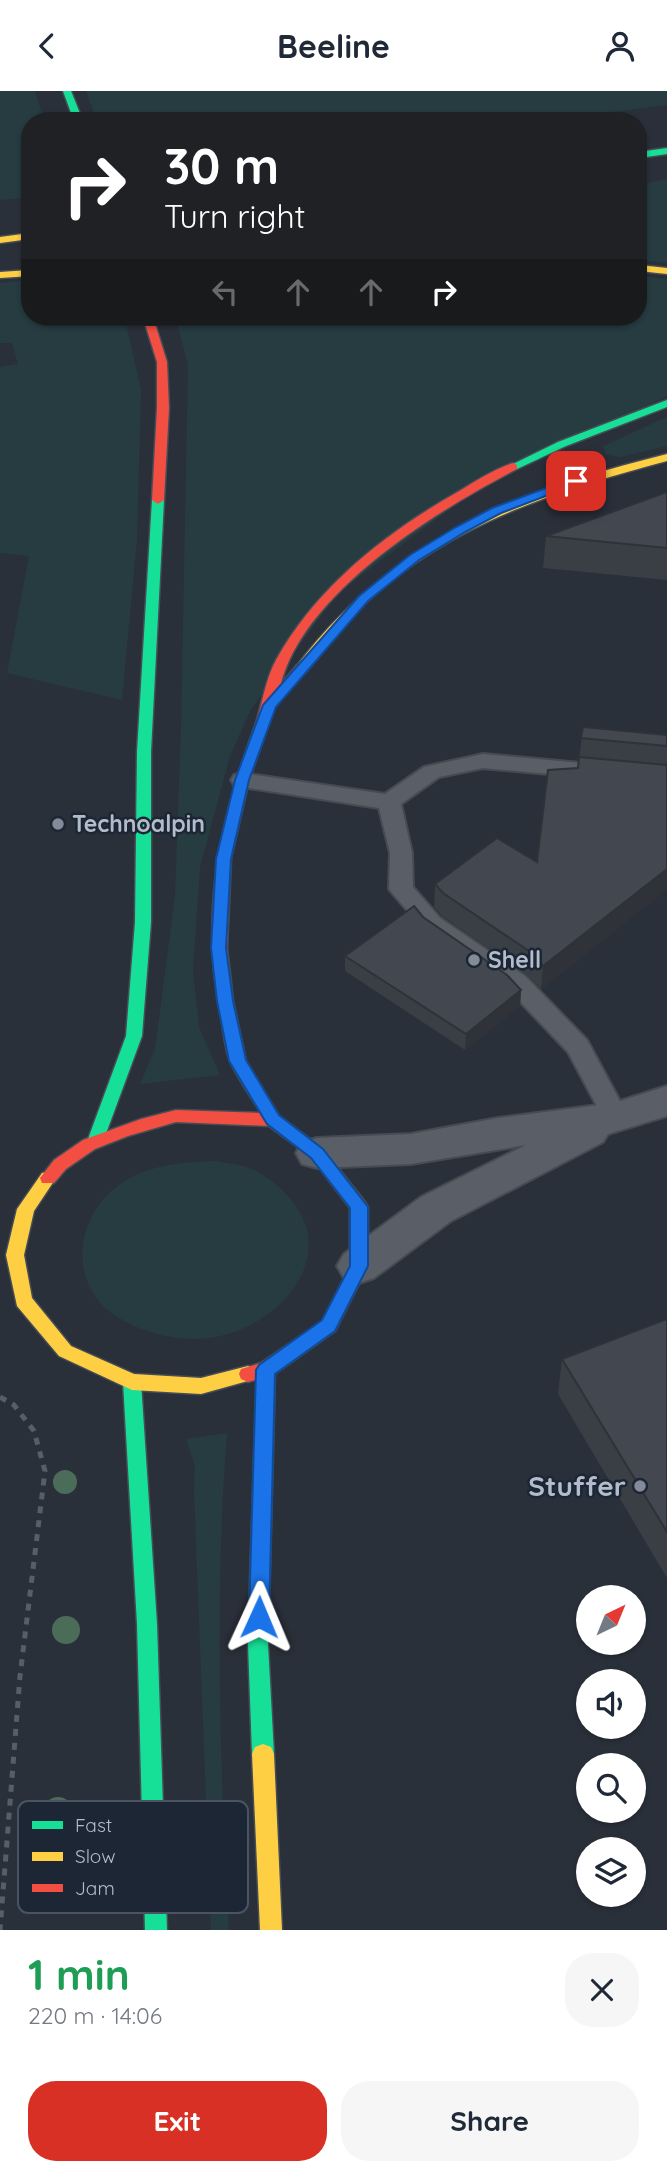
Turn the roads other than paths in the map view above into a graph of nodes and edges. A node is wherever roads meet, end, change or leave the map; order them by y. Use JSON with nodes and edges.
{"nodes":[{"id":1,"x":67,"y":91,"type":"edge"},
{"id":2,"x":75,"y":112,"type":"edge"},
{"id":3,"x":667,"y":151,"type":"edge"},
{"id":4,"x":647,"y":154,"type":"edge"},
{"id":5,"x":21,"y":237,"type":"edge"},
{"id":6,"x":0,"y":240,"type":"edge"},
{"id":7,"x":647,"y":269,"type":"edge"},
{"id":8,"x":667,"y":271,"type":"edge"},
{"id":9,"x":21,"y":274,"type":"edge"},
{"id":10,"x":0,"y":275,"type":"edge"},
{"id":11,"x":151,"y":326,"type":"edge"},
{"id":12,"x":667,"y":403,"type":"edge"},
{"id":13,"x":667,"y":457,"type":"edge"},
{"id":14,"x":269,"y":705,"type":"junction"},
{"id":15,"x":667,"y":778,"type":"edge"},
{"id":16,"x":242,"y":780,"type":"junction"},
{"id":17,"x":389,"y":802,"type":"junction"},
{"id":18,"x":667,"y":1101,"type":"edge"},
{"id":19,"x":616,"y":1118,"type":"junction"},
{"id":20,"x":273,"y":1120,"type":"junction"},
{"id":21,"x":96,"y":1139,"type":"junction"},
{"id":22,"x":317,"y":1153,"type":"junction"},
{"id":23,"x":359,"y":1266,"type":"junction"},
{"id":24,"x":12,"y":1305,"type":"edge"},
{"id":25,"x":266,"y":1370,"type":"junction"},
{"id":26,"x":132,"y":1382,"type":"junction"},
{"id":27,"x":152,"y":1801,"type":"edge"},
{"id":28,"x":271,"y":1930,"type":"edge"}],
"edges":[{"from":1,"to":2,"type":"main road"},
{"from":3,"to":4,"type":"main road"},
{"from":5,"to":6,"type":"main road"},
{"from":7,"to":8,"type":"main road"},
{"from":9,"to":10,"type":"main road"},
{"from":11,"to":21,"type":"main road"},
{"from":12,"to":14,"type":"main road"},
{"from":13,"to":14,"type":"main road"},
{"from":14,"to":16,"type":"main road"},
{"from":15,"to":17,"type":"lane"},
{"from":16,"to":17,"type":"lane"},
{"from":16,"to":20,"type":"main road"},
{"from":17,"to":19,"type":"lane"},
{"from":18,"to":19,"type":"street"},
{"from":19,"to":22,"type":"street"},
{"from":19,"to":23,"type":"street"},
{"from":20,"to":21,"type":"main road"},
{"from":20,"to":22,"type":"main road"},
{"from":21,"to":24,"type":"main road"},
{"from":22,"to":23,"type":"main road"},
{"from":23,"to":25,"type":"main road"},
{"from":24,"to":26,"type":"main road"},
{"from":25,"to":26,"type":"main road"},
{"from":25,"to":28,"type":"main road"},
{"from":26,"to":27,"type":"main road"}]}
